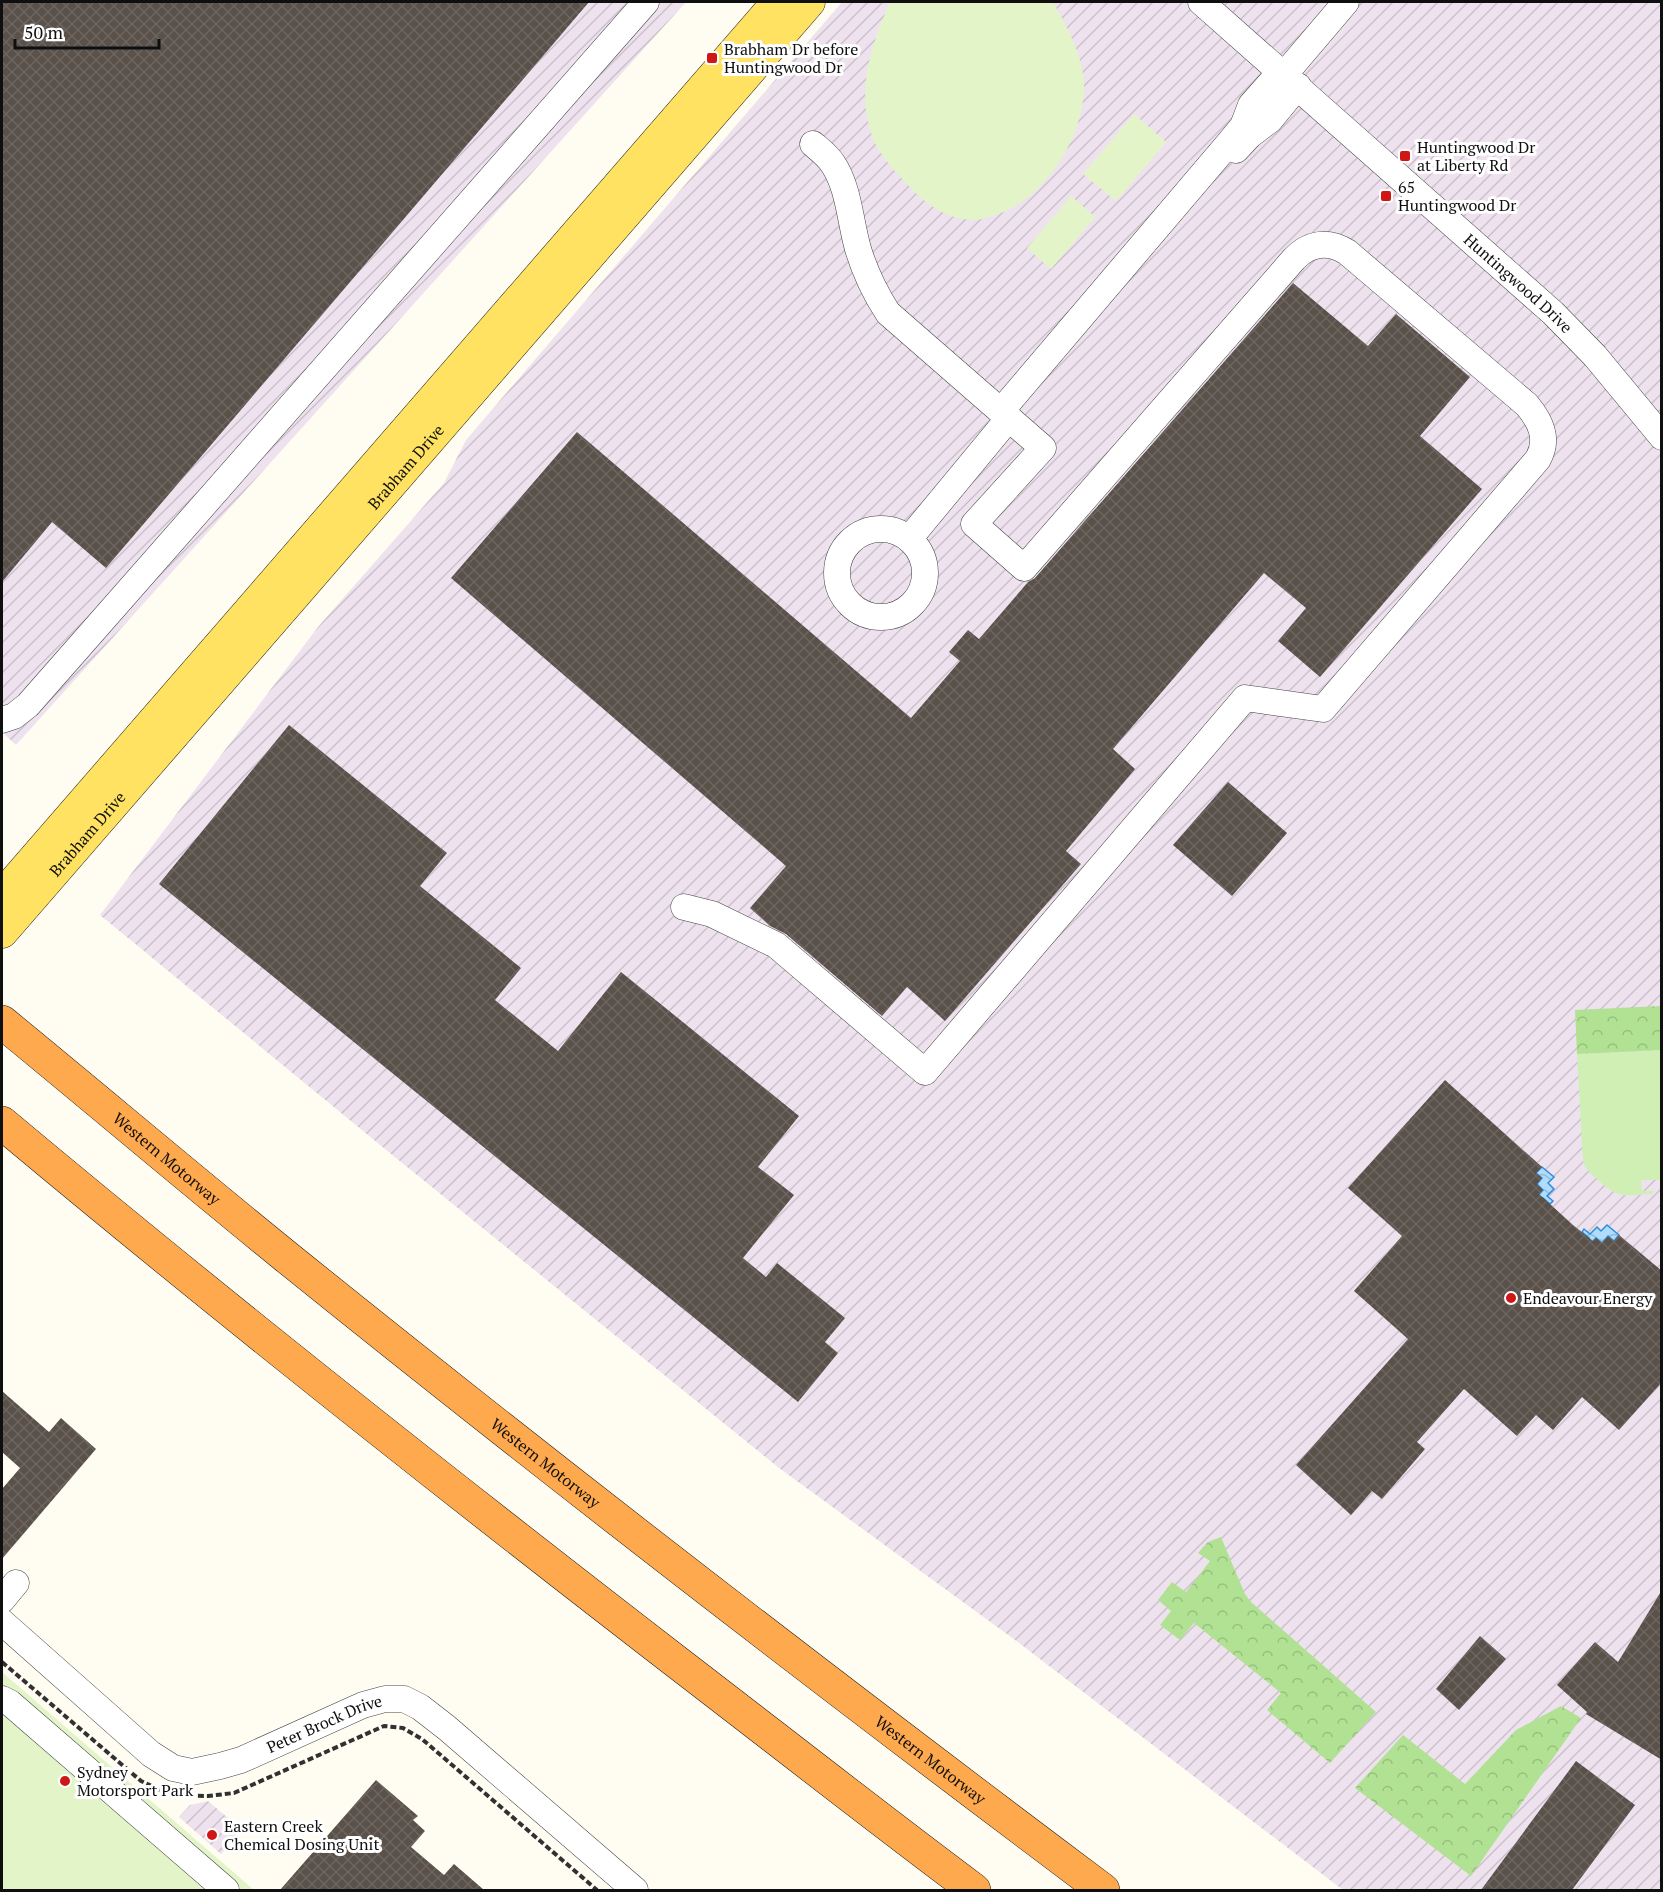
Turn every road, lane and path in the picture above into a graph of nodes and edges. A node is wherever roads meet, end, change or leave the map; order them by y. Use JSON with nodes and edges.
{"nodes":[{"id":1,"x":646,"y":2,"type":"edge"},
{"id":2,"x":778,"y":2,"type":"edge"},
{"id":3,"x":809,"y":2,"type":"edge"},
{"id":4,"x":1201,"y":2,"type":"edge"},
{"id":5,"x":1346,"y":2,"type":"edge"},
{"id":6,"x":1288,"y":77,"type":"junction"},
{"id":7,"x":813,"y":144,"type":"dead end"},
{"id":8,"x":1007,"y":416,"type":"junction"},
{"id":9,"x":1662,"y":437,"type":"edge"},
{"id":10,"x":909,"y":539,"type":"dead end"},
{"id":11,"x":2,"y":720,"type":"edge"},
{"id":12,"x":2,"y":896,"type":"edge"},
{"id":13,"x":684,"y":907,"type":"dead end"},
{"id":14,"x":2,"y":932,"type":"edge"},
{"id":15,"x":2,"y":1022,"type":"edge"},
{"id":16,"x":2,"y":1123,"type":"edge"},
{"id":17,"x":2,"y":1622,"type":"edge"},
{"id":18,"x":2,"y":1662,"type":"edge"},
{"id":19,"x":2,"y":1699,"type":"edge"},
{"id":20,"x":226,"y":1890,"type":"edge"},
{"id":21,"x":597,"y":1890,"type":"edge"},
{"id":22,"x":635,"y":1890,"type":"edge"},
{"id":23,"x":974,"y":1890,"type":"edge"},
{"id":24,"x":1104,"y":1890,"type":"edge"}],
"edges":[{"from":1,"to":11,"type":"street"},
{"from":2,"to":12,"type":"main road","name":"Brabham Drive"},
{"from":3,"to":14,"type":"main road","name":"Brabham Drive"},
{"from":4,"to":6,"type":"street","name":"Huntingwood Drive"},
{"from":5,"to":6,"type":"street"},
{"from":6,"to":8,"type":"street"},
{"from":6,"to":9,"type":"street","name":"Huntingwood Drive"},
{"from":7,"to":8,"type":"street"},
{"from":8,"to":10,"type":"street"},
{"from":8,"to":13,"type":"street"},
{"from":15,"to":24,"type":"highway","name":"Western Motorway"},
{"from":16,"to":23,"type":"highway"},
{"from":17,"to":22,"type":"street","name":"Peter Brock Drive"},
{"from":18,"to":21,"type":"path"},
{"from":19,"to":20,"type":"street"}]}
